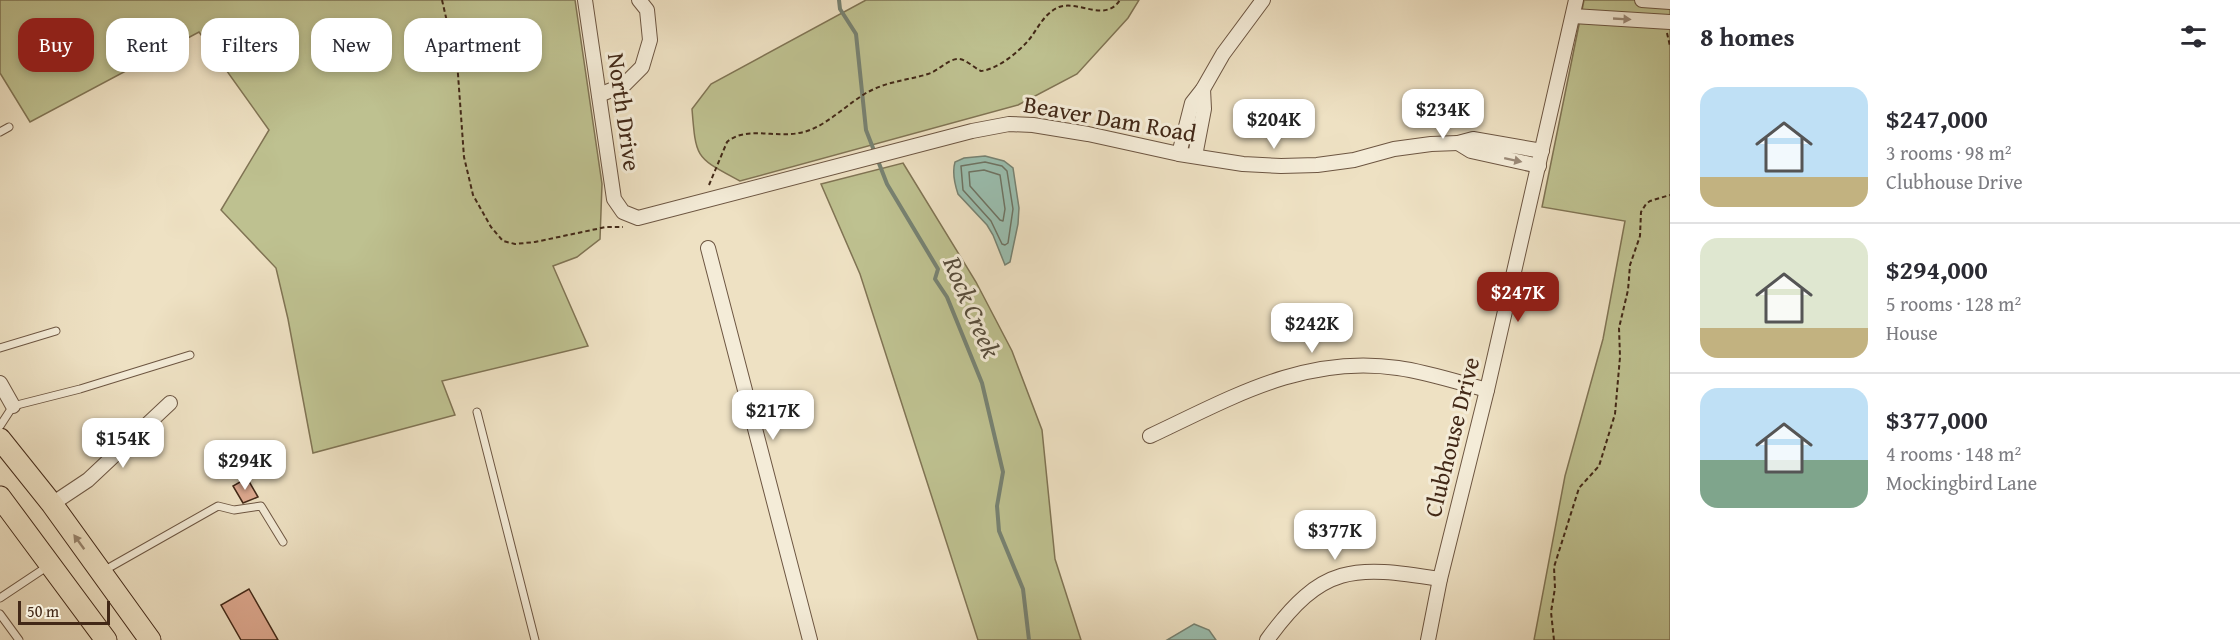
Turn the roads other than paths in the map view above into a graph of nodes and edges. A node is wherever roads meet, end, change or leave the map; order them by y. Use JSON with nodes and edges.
{"nodes":[{"id":1,"x":585,"y":0,"type":"edge"},
{"id":2,"x":639,"y":0,"type":"edge"},
{"id":3,"x":1263,"y":0,"type":"edge"},
{"id":4,"x":1576,"y":0,"type":"edge"},
{"id":5,"x":1642,"y":0,"type":"edge"},
{"id":6,"x":1670,"y":2,"type":"edge"},
{"id":7,"x":1574,"y":16,"type":"junction"},
{"id":8,"x":1670,"y":22,"type":"edge"},
{"id":9,"x":1203,"y":88,"type":"junction"},
{"id":10,"x":599,"y":95,"type":"junction"},
{"id":11,"x":9,"y":127,"type":"dead end"},
{"id":12,"x":0,"y":132,"type":"edge"},
{"id":13,"x":1458,"y":143,"type":"junction"},
{"id":14,"x":1542,"y":151,"type":"junction"},
{"id":15,"x":1179,"y":154,"type":"junction"},
{"id":16,"x":1195,"y":156,"type":"junction"},
{"id":17,"x":1539,"y":166,"type":"junction"},
{"id":18,"x":702,"y":201,"type":"joint"},
{"id":19,"x":708,"y":248,"type":"dead end"},
{"id":20,"x":56,"y":332,"type":"dead end"},
{"id":21,"x":0,"y":348,"type":"edge"},
{"id":22,"x":189,"y":355,"type":"dead end"},
{"id":23,"x":0,"y":383,"type":"edge"},
{"id":24,"x":1486,"y":390,"type":"junction"},
{"id":25,"x":170,"y":403,"type":"dead end"},
{"id":26,"x":14,"y":406,"type":"junction"},
{"id":27,"x":477,"y":412,"type":"dead end"},
{"id":28,"x":0,"y":426,"type":"edge"},
{"id":29,"x":1150,"y":436,"type":"dead end"},
{"id":30,"x":0,"y":439,"type":"edge"},
{"id":31,"x":0,"y":497,"type":"edge"},
{"id":32,"x":52,"y":504,"type":"junction"},
{"id":33,"x":283,"y":542,"type":"dead end"},
{"id":34,"x":51,"y":564,"type":"junction"},
{"id":35,"x":101,"y":572,"type":"junction"},
{"id":36,"x":1440,"y":579,"type":"junction"},
{"id":37,"x":0,"y":598,"type":"edge"},
{"id":38,"x":0,"y":614,"type":"edge"},
{"id":39,"x":19,"y":640,"type":"edge"},
{"id":40,"x":106,"y":640,"type":"edge"},
{"id":41,"x":150,"y":640,"type":"edge"},
{"id":42,"x":535,"y":640,"type":"edge"},
{"id":43,"x":810,"y":640,"type":"edge"},
{"id":44,"x":1267,"y":640,"type":"edge"},
{"id":45,"x":1428,"y":640,"type":"edge"}],
"edges":[{"from":1,"to":10,"type":"street","name":"North Drive"},
{"from":2,"to":10,"type":"street"},
{"from":3,"to":9,"type":"street"},
{"from":4,"to":7,"type":"street","name":"Clubhouse Drive"},
{"from":5,"to":6,"type":"street"},
{"from":7,"to":8,"type":"street","one_way":true},
{"from":7,"to":14,"type":"street","name":"Clubhouse Drive"},
{"from":9,"to":15,"type":"street"},
{"from":9,"to":16,"type":"street"},
{"from":10,"to":18,"type":"street","name":"North Drive"},
{"from":11,"to":12,"type":"lane"},
{"from":13,"to":14,"type":"street","name":"Beaver Dam Road"},
{"from":13,"to":16,"type":"street","name":"Beaver Dam Road"},
{"from":13,"to":17,"type":"street","name":"Beaver Dam Road","one_way":true},
{"from":14,"to":17,"type":"street","name":"Clubhouse Drive"},
{"from":15,"to":16,"type":"street","name":"Beaver Dam Road"},
{"from":15,"to":18,"type":"street","name":"Beaver Dam Road"},
{"from":17,"to":24,"type":"street","name":"Clubhouse Drive"},
{"from":19,"to":43,"type":"street"},
{"from":20,"to":21,"type":"lane"},
{"from":22,"to":26,"type":"lane"},
{"from":23,"to":26,"type":"street"},
{"from":24,"to":29,"type":"street"},
{"from":24,"to":36,"type":"street","name":"Clubhouse Drive"},
{"from":25,"to":32,"type":"street"},
{"from":26,"to":28,"type":"lane"},
{"from":27,"to":42,"type":"lane"},
{"from":30,"to":32,"type":"main road"},
{"from":31,"to":34,"type":"main road"},
{"from":35,"to":32,"type":"main road","one_way":true},
{"from":33,"to":35,"type":"lane"},
{"from":34,"to":37,"type":"lane"},
{"from":34,"to":40,"type":"main road"},
{"from":35,"to":41,"type":"main road"},
{"from":36,"to":44,"type":"street"},
{"from":36,"to":45,"type":"street","name":"Clubhouse Drive"},
{"from":38,"to":39,"type":"lane"}]}
